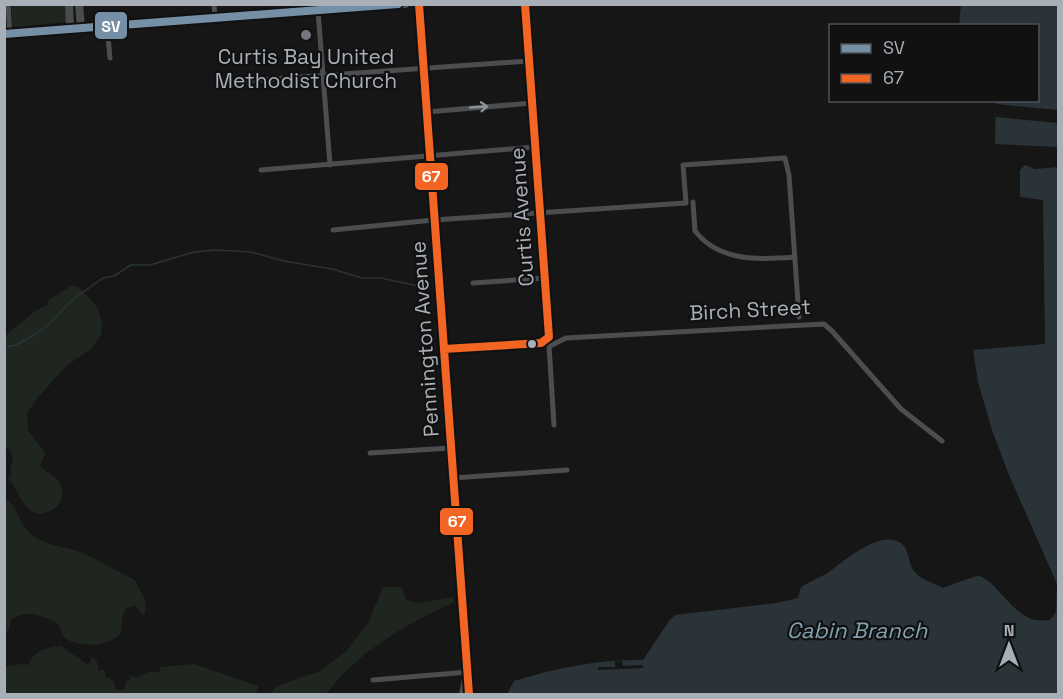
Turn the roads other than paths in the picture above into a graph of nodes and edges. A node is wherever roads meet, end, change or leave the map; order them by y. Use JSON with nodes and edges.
{"nodes":[{"id":1,"x":8,"y":4,"type":"edge"},
{"id":2,"x":69,"y":4,"type":"edge"},
{"id":3,"x":79,"y":4,"type":"edge"},
{"id":4,"x":214,"y":4,"type":"edge"},
{"id":5,"x":405,"y":4,"type":"edge"},
{"id":6,"x":419,"y":4,"type":"edge"},
{"id":7,"x":525,"y":4,"type":"edge"},
{"id":8,"x":318,"y":8,"type":"edge"},
{"id":9,"x":215,"y":18,"type":"junction"},
{"id":10,"x":107,"y":26,"type":"junction"},
{"id":11,"x":70,"y":28,"type":"junction"},
{"id":12,"x":81,"y":28,"type":"junction"},
{"id":13,"x":7,"y":34,"type":"edge"},
{"id":14,"x":110,"y":58,"type":"dead end"},
{"id":15,"x":529,"y":61,"type":"junction"},
{"id":16,"x":423,"y":68,"type":"junction"},
{"id":17,"x":323,"y":76,"type":"junction"},
{"id":18,"x":244,"y":81,"type":"dead end"},
{"id":19,"x":532,"y":104,"type":"junction"},
{"id":20,"x":426,"y":111,"type":"junction"},
{"id":21,"x":535,"y":147,"type":"junction"},
{"id":22,"x":430,"y":157,"type":"junction"},
{"id":23,"x":330,"y":165,"type":"junction"},
{"id":24,"x":261,"y":170,"type":"dead end"},
{"id":25,"x":693,"y":202,"type":"dead end"},
{"id":26,"x":540,"y":213,"type":"junction"},
{"id":27,"x":434,"y":220,"type":"junction"},
{"id":28,"x":333,"y":230,"type":"dead end"},
{"id":29,"x":795,"y":257,"type":"junction"},
{"id":30,"x":438,"y":270,"type":"junction"},
{"id":31,"x":544,"y":278,"type":"junction"},
{"id":32,"x":473,"y":283,"type":"dead end"},
{"id":33,"x":799,"y":317,"type":"dead end"},
{"id":34,"x":548,"y":343,"type":"junction"},
{"id":35,"x":444,"y":349,"type":"junction"},
{"id":36,"x":461,"y":349,"type":"junction"},
{"id":37,"x":554,"y":425,"type":"dead end"},
{"id":38,"x":942,"y":441,"type":"dead end"},
{"id":39,"x":451,"y":448,"type":"junction"},
{"id":40,"x":370,"y":453,"type":"dead end"},
{"id":41,"x":567,"y":470,"type":"dead end"},
{"id":42,"x":453,"y":478,"type":"junction"},
{"id":43,"x":468,"y":672,"type":"junction"},
{"id":44,"x":373,"y":680,"type":"dead end"},
{"id":45,"x":463,"y":694,"type":"edge"},
{"id":46,"x":469,"y":694,"type":"edge"}],
"edges":[{"from":1,"to":13,"type":"street"},
{"from":2,"to":11,"type":"main road"},
{"from":3,"to":12,"type":"main road"},
{"from":4,"to":9,"type":"street"},
{"from":5,"to":8,"type":"main road"},
{"from":6,"to":16,"type":"main road","name":"Pennington Avenue"},
{"from":7,"to":15,"type":"main road","name":"Curtis Avenue"},
{"from":8,"to":9,"type":"main road"},
{"from":8,"to":17,"type":"street"},
{"from":9,"to":10,"type":"main road"},
{"from":10,"to":12,"type":"main road"},
{"from":10,"to":14,"type":"street"},
{"from":11,"to":12,"type":"main road"},
{"from":11,"to":13,"type":"main road"},
{"from":15,"to":16,"type":"street"},
{"from":15,"to":19,"type":"main road","name":"Curtis Avenue"},
{"from":16,"to":17,"type":"street"},
{"from":16,"to":20,"type":"main road","name":"Pennington Avenue"},
{"from":17,"to":18,"type":"street"},
{"from":17,"to":23,"type":"street"},
{"from":20,"to":19,"type":"street","one_way":true},
{"from":19,"to":21,"type":"main road","name":"Curtis Avenue"},
{"from":20,"to":22,"type":"main road","name":"Pennington Avenue"},
{"from":21,"to":22,"type":"street"},
{"from":21,"to":26,"type":"main road","name":"Curtis Avenue"},
{"from":22,"to":23,"type":"street"},
{"from":22,"to":27,"type":"main road","name":"Pennington Avenue"},
{"from":23,"to":24,"type":"street"},
{"from":25,"to":29,"type":"street"},
{"from":26,"to":27,"type":"street"},
{"from":26,"to":29,"type":"street"},
{"from":26,"to":31,"type":"main road","name":"Curtis Avenue"},
{"from":27,"to":28,"type":"street"},
{"from":27,"to":30,"type":"main road","name":"Pennington Avenue"},
{"from":29,"to":33,"type":"street"},
{"from":30,"to":35,"type":"main road","name":"Pennington Avenue"},
{"from":30,"to":36,"type":"main road"},
{"from":31,"to":32,"type":"street"},
{"from":31,"to":34,"type":"main road","name":"Curtis Avenue"},
{"from":34,"to":36,"type":"main road","name":"Birch Street"},
{"from":34,"to":37,"type":"street","name":"Curtis Avenue"},
{"from":34,"to":38,"type":"street","name":"Birch Street"},
{"from":35,"to":36,"type":"main road","name":"Birch Street"},
{"from":35,"to":39,"type":"main road","name":"Pennington Avenue"},
{"from":39,"to":40,"type":"street"},
{"from":39,"to":42,"type":"main road","name":"Pennington Avenue"},
{"from":41,"to":42,"type":"street"},
{"from":42,"to":43,"type":"main road","name":"Pennington Avenue"},
{"from":43,"to":44,"type":"street"},
{"from":43,"to":45,"type":"main road","name":"Pennington Avenue"},
{"from":43,"to":46,"type":"main road","name":"Pennington Avenue"}]}
